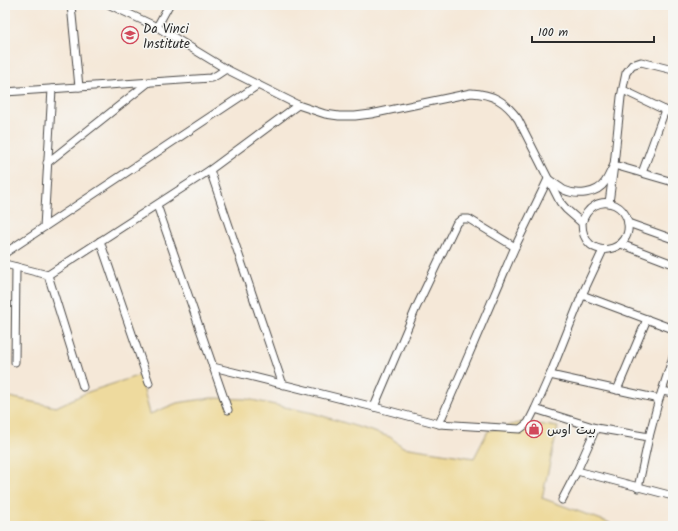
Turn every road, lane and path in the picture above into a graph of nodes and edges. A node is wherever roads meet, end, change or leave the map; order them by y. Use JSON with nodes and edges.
{"nodes":[{"id":1,"x":71,"y":5,"type":"edge"},
{"id":2,"x":110,"y":5,"type":"edge"},
{"id":3,"x":169,"y":5,"type":"edge"},
{"id":4,"x":157,"y":27,"type":"junction"},
{"id":5,"x":226,"y":69,"type":"junction"},
{"id":6,"x":673,"y":70,"type":"edge"},
{"id":7,"x":150,"y":82,"type":"junction"},
{"id":8,"x":258,"y":85,"type":"junction"},
{"id":9,"x":79,"y":87,"type":"junction"},
{"id":10,"x":52,"y":89,"type":"junction"},
{"id":11,"x":623,"y":90,"type":"junction"},
{"id":12,"x":5,"y":92,"type":"edge"},
{"id":13,"x":298,"y":105,"type":"junction"},
{"id":14,"x":665,"y":110,"type":"junction"},
{"id":15,"x":673,"y":114,"type":"edge"},
{"id":16,"x":47,"y":163,"type":"junction"},
{"id":17,"x":614,"y":165,"type":"junction"},
{"id":18,"x":210,"y":170,"type":"junction"},
{"id":19,"x":642,"y":173,"type":"junction"},
{"id":20,"x":548,"y":179,"type":"junction"},
{"id":21,"x":673,"y":182,"type":"edge"},
{"id":22,"x":609,"y":204,"type":"junction"},
{"id":23,"x":157,"y":205,"type":"junction"},
{"id":24,"x":582,"y":223,"type":"junction"},
{"id":25,"x":628,"y":223,"type":"junction"},
{"id":26,"x":44,"y":227,"type":"junction"},
{"id":27,"x":673,"y":238,"type":"edge"},
{"id":28,"x":100,"y":241,"type":"junction"},
{"id":29,"x":621,"y":244,"type":"junction"},
{"id":30,"x":515,"y":247,"type":"junction"},
{"id":31,"x":603,"y":250,"type":"junction"},
{"id":32,"x":5,"y":253,"type":"edge"},
{"id":33,"x":5,"y":264,"type":"edge"},
{"id":34,"x":673,"y":264,"type":"edge"},
{"id":35,"x":16,"y":267,"type":"junction"},
{"id":36,"x":48,"y":275,"type":"junction"},
{"id":37,"x":582,"y":295,"type":"junction"},
{"id":38,"x":647,"y":319,"type":"junction"},
{"id":39,"x":673,"y":329,"type":"edge"},
{"id":40,"x":673,"y":357,"type":"edge"},
{"id":41,"x":15,"y":362,"type":"dead end"},
{"id":42,"x":213,"y":367,"type":"junction"},
{"id":43,"x":550,"y":375,"type":"junction"},
{"id":44,"x":149,"y":383,"type":"dead end"},
{"id":45,"x":283,"y":385,"type":"junction"},
{"id":46,"x":83,"y":387,"type":"dead end"},
{"id":47,"x":617,"y":390,"type":"junction"},
{"id":48,"x":662,"y":391,"type":"junction"},
{"id":49,"x":673,"y":393,"type":"edge"},
{"id":50,"x":659,"y":399,"type":"junction"},
{"id":51,"x":374,"y":407,"type":"junction"},
{"id":52,"x":535,"y":409,"type":"junction"},
{"id":53,"x":228,"y":410,"type":"dead end"},
{"id":54,"x":439,"y":424,"type":"junction"},
{"id":55,"x":596,"y":428,"type":"junction"},
{"id":56,"x":649,"y":437,"type":"junction"},
{"id":57,"x":577,"y":471,"type":"junction"},
{"id":58,"x":638,"y":488,"type":"junction"},
{"id":59,"x":673,"y":496,"type":"edge"},
{"id":60,"x":562,"y":500,"type":"dead end"}],
"edges":[{"from":1,"to":9,"type":"street"},
{"from":2,"to":4,"type":"street"},
{"from":3,"to":4,"type":"street"},
{"from":4,"to":5,"type":"street"},
{"from":5,"to":7,"type":"street"},
{"from":5,"to":8,"type":"street"},
{"from":6,"to":11,"type":"street"},
{"from":7,"to":9,"type":"street"},
{"from":7,"to":16,"type":"street"},
{"from":8,"to":13,"type":"street"},
{"from":8,"to":26,"type":"street"},
{"from":9,"to":10,"type":"street"},
{"from":10,"to":12,"type":"street"},
{"from":10,"to":16,"type":"street"},
{"from":11,"to":14,"type":"street"},
{"from":11,"to":17,"type":"street"},
{"from":13,"to":18,"type":"street"},
{"from":13,"to":20,"type":"street"},
{"from":14,"to":15,"type":"street"},
{"from":14,"to":19,"type":"street"},
{"from":16,"to":26,"type":"street"},
{"from":17,"to":19,"type":"street"},
{"from":17,"to":20,"type":"street"},
{"from":17,"to":22,"type":"street"},
{"from":18,"to":23,"type":"street"},
{"from":18,"to":45,"type":"street"},
{"from":19,"to":21,"type":"street"},
{"from":20,"to":24,"type":"street"},
{"from":20,"to":30,"type":"street"},
{"from":22,"to":24,"type":"street"},
{"from":22,"to":25,"type":"street"},
{"from":23,"to":28,"type":"street"},
{"from":23,"to":42,"type":"street"},
{"from":24,"to":31,"type":"street"},
{"from":25,"to":27,"type":"street"},
{"from":25,"to":29,"type":"street"},
{"from":26,"to":32,"type":"street"},
{"from":28,"to":36,"type":"street"},
{"from":28,"to":44,"type":"street"},
{"from":29,"to":31,"type":"street"},
{"from":29,"to":34,"type":"street"},
{"from":30,"to":51,"type":"street"},
{"from":30,"to":54,"type":"street"},
{"from":31,"to":37,"type":"street"},
{"from":33,"to":35,"type":"street"},
{"from":35,"to":36,"type":"street"},
{"from":35,"to":41,"type":"street"},
{"from":36,"to":46,"type":"street"},
{"from":37,"to":38,"type":"street"},
{"from":37,"to":43,"type":"street"},
{"from":38,"to":39,"type":"street"},
{"from":38,"to":47,"type":"street"},
{"from":40,"to":48,"type":"street"},
{"from":42,"to":45,"type":"street"},
{"from":42,"to":53,"type":"street"},
{"from":43,"to":47,"type":"street"},
{"from":43,"to":52,"type":"street"},
{"from":45,"to":51,"type":"street"},
{"from":47,"to":50,"type":"street"},
{"from":48,"to":49,"type":"street"},
{"from":48,"to":50,"type":"street"},
{"from":50,"to":56,"type":"street"},
{"from":51,"to":54,"type":"street"},
{"from":52,"to":54,"type":"street"},
{"from":52,"to":55,"type":"street"},
{"from":55,"to":56,"type":"street"},
{"from":55,"to":57,"type":"street"},
{"from":56,"to":58,"type":"street"},
{"from":57,"to":58,"type":"street"},
{"from":57,"to":60,"type":"street"},
{"from":58,"to":59,"type":"street"}]}
